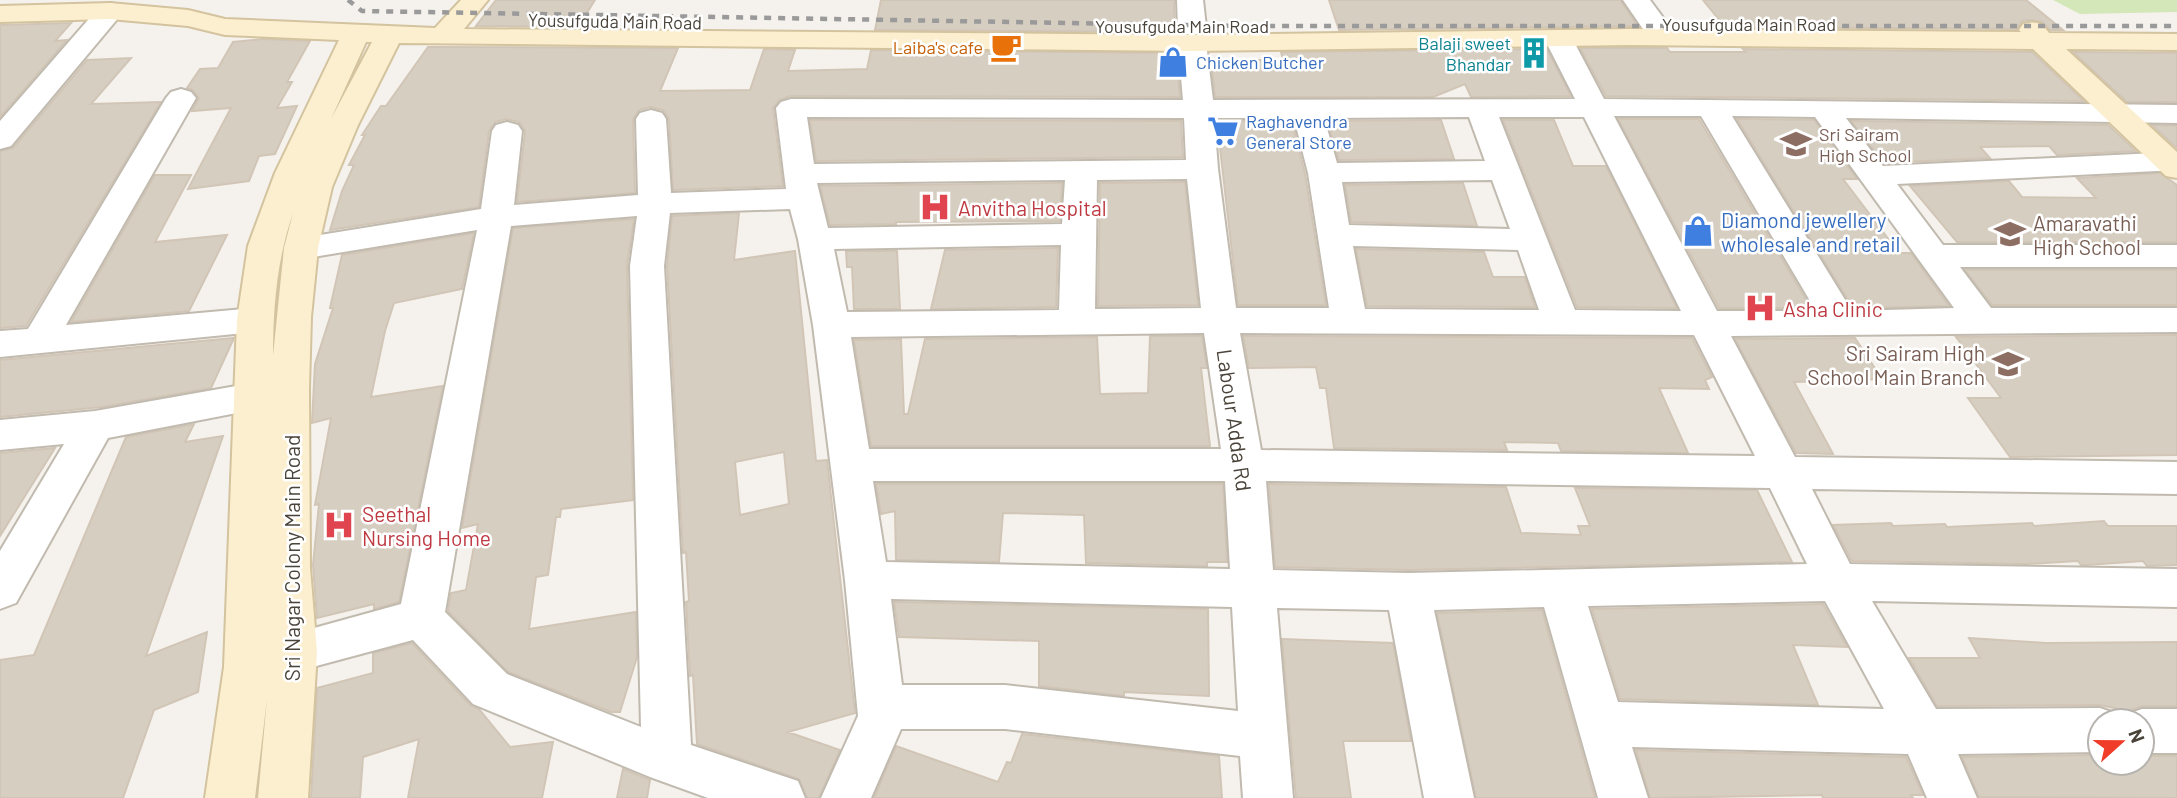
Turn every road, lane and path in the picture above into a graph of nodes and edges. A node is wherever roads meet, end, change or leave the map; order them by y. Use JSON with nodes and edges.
{"nodes":[{"id":1,"x":475,"y":0,"type":"edge"},
{"id":2,"x":1636,"y":0,"type":"edge"},
{"id":3,"x":196,"y":9,"type":"edge"},
{"id":4,"x":110,"y":11,"type":"junction"},
{"id":5,"x":0,"y":14,"type":"edge"},
{"id":6,"x":1191,"y":23,"type":"edge"},
{"id":7,"x":1653,"y":23,"type":"junction"},
{"id":8,"x":449,"y":28,"type":"junction"},
{"id":9,"x":2177,"y":28,"type":"edge"},
{"id":10,"x":356,"y":33,"type":"junction"},
{"id":11,"x":389,"y":34,"type":"junction"},
{"id":12,"x":2036,"y":34,"type":"junction"},
{"id":13,"x":1558,"y":38,"type":"junction"},
{"id":14,"x":2177,"y":42,"type":"edge"},
{"id":15,"x":181,"y":98,"type":"dead end"},
{"id":16,"x":1596,"y":107,"type":"junction"},
{"id":17,"x":1710,"y":107,"type":"junction"},
{"id":18,"x":1481,"y":108,"type":"junction"},
{"id":19,"x":1307,"y":109,"type":"junction"},
{"id":20,"x":1199,"y":110,"type":"junction"},
{"id":21,"x":1825,"y":110,"type":"junction"},
{"id":22,"x":2177,"y":114,"type":"edge"},
{"id":23,"x":2120,"y":115,"type":"junction"},
{"id":24,"x":651,"y":119,"type":"dead end"},
{"id":25,"x":507,"y":131,"type":"dead end"},
{"id":26,"x":0,"y":140,"type":"edge"},
{"id":27,"x":2175,"y":164,"type":"edge"},
{"id":28,"x":1202,"y":169,"type":"junction"},
{"id":29,"x":1082,"y":170,"type":"junction"},
{"id":30,"x":1503,"y":170,"type":"junction"},
{"id":31,"x":1324,"y":173,"type":"junction"},
{"id":32,"x":1872,"y":176,"type":"junction"},
{"id":33,"x":801,"y":186,"type":"junction"},
{"id":34,"x":655,"y":204,"type":"junction"},
{"id":35,"x":496,"y":216,"type":"junction"},
{"id":36,"x":1078,"y":234,"type":"junction"},
{"id":37,"x":1335,"y":235,"type":"junction"},
{"id":38,"x":815,"y":239,"type":"junction"},
{"id":39,"x":1531,"y":240,"type":"junction"},
{"id":40,"x":301,"y":248,"type":"junction"},
{"id":41,"x":1936,"y":256,"type":"junction"},
{"id":42,"x":2177,"y":257,"type":"edge"},
{"id":43,"x":274,"y":319,"type":"junction"},
{"id":44,"x":1220,"y":320,"type":"junction"},
{"id":45,"x":1981,"y":320,"type":"junction"},
{"id":46,"x":2177,"y":320,"type":"edge"},
{"id":47,"x":1077,"y":321,"type":"junction"},
{"id":48,"x":1349,"y":322,"type":"junction"},
{"id":49,"x":1562,"y":322,"type":"junction"},
{"id":50,"x":1704,"y":322,"type":"junction"},
{"id":51,"x":1842,"y":324,"type":"junction"},
{"id":52,"x":831,"y":325,"type":"junction"},
{"id":53,"x":39,"y":341,"type":"junction"},
{"id":54,"x":0,"y":344,"type":"edge"},
{"id":55,"x":272,"y":392,"type":"junction"},
{"id":56,"x":96,"y":426,"type":"junction"},
{"id":57,"x":0,"y":435,"type":"edge"},
{"id":58,"x":850,"y":465,"type":"junction"},
{"id":59,"x":1244,"y":465,"type":"junction"},
{"id":60,"x":1783,"y":472,"type":"junction"},
{"id":61,"x":2177,"y":478,"type":"edge"},
{"id":62,"x":867,"y":580,"type":"junction"},
{"id":63,"x":1838,"y":582,"type":"junction"},
{"id":64,"x":1253,"y":587,"type":"junction"},
{"id":65,"x":2177,"y":588,"type":"edge"},
{"id":66,"x":0,"y":590,"type":"edge"},
{"id":67,"x":1561,"y":590,"type":"junction"},
{"id":68,"x":1408,"y":592,"type":"junction"},
{"id":69,"x":421,"y":618,"type":"junction"},
{"id":70,"x":294,"y":652,"type":"junction"},
{"id":71,"x":881,"y":707,"type":"junction"},
{"id":72,"x":1601,"y":724,"type":"junction"},
{"id":73,"x":2086,"y":730,"type":"edge"},
{"id":74,"x":2156,"y":731,"type":"edge"},
{"id":75,"x":2177,"y":731,"type":"edge"},
{"id":76,"x":1923,"y":732,"type":"junction"},
{"id":77,"x":1264,"y":737,"type":"junction"},
{"id":78,"x":667,"y":761,"type":"junction"},
{"id":79,"x":230,"y":798,"type":"edge"},
{"id":80,"x":283,"y":798,"type":"edge"},
{"id":81,"x":780,"y":798,"type":"edge"},
{"id":82,"x":846,"y":798,"type":"edge"},
{"id":83,"x":1268,"y":798,"type":"edge"},
{"id":84,"x":1449,"y":798,"type":"edge"},
{"id":85,"x":1623,"y":798,"type":"edge"},
{"id":86,"x":1952,"y":798,"type":"edge"}],
"edges":[{"from":1,"to":8,"type":"main road"},
{"from":2,"to":7,"type":"street"},
{"from":3,"to":4,"type":"main road"},
{"from":3,"to":8,"type":"main road","name":"Yousufguda Main Road"},
{"from":3,"to":10,"type":"main road"},
{"from":4,"to":5,"type":"main road"},
{"from":4,"to":26,"type":"street"},
{"from":6,"to":7,"type":"main road","name":"Yousufguda Main Road"},
{"from":6,"to":8,"type":"main road","name":"Yousufguda Main Road"},
{"from":6,"to":13,"type":"main road","name":"Yousufguda Main Road"},
{"from":6,"to":20,"type":"street","name":"Labour Adda Rd"},
{"from":7,"to":12,"type":"main road","name":"Yousufguda Main Road"},
{"from":8,"to":11,"type":"main road"},
{"from":9,"to":12,"type":"main road","name":"Yousufguda Main Road"},
{"from":10,"to":11,"type":"main road"},
{"from":10,"to":43,"type":"main road"},
{"from":11,"to":40,"type":"main road"},
{"from":12,"to":13,"type":"main road","name":"Yousufguda Main Road"},
{"from":12,"to":14,"type":"main road","name":"Yousufguda Main Road"},
{"from":12,"to":23,"type":"main road"},
{"from":13,"to":16,"type":"street"},
{"from":15,"to":53,"type":"street"},
{"from":16,"to":17,"type":"street"},
{"from":16,"to":18,"type":"street"},
{"from":16,"to":50,"type":"street"},
{"from":17,"to":21,"type":"street"},
{"from":17,"to":51,"type":"street"},
{"from":18,"to":19,"type":"street"},
{"from":18,"to":30,"type":"street"},
{"from":19,"to":20,"type":"street"},
{"from":19,"to":31,"type":"street"},
{"from":20,"to":28,"type":"street","name":"Labour Adda Rd"},
{"from":20,"to":33,"type":"street"},
{"from":21,"to":23,"type":"street"},
{"from":21,"to":32,"type":"street"},
{"from":22,"to":23,"type":"street"},
{"from":23,"to":27,"type":"main road"},
{"from":24,"to":34,"type":"street"},
{"from":25,"to":35,"type":"street"},
{"from":27,"to":32,"type":"street"},
{"from":28,"to":29,"type":"street"},
{"from":28,"to":44,"type":"street","name":"Labour Adda Rd"},
{"from":29,"to":33,"type":"street"},
{"from":29,"to":36,"type":"street"},
{"from":30,"to":31,"type":"street"},
{"from":30,"to":39,"type":"street"},
{"from":31,"to":37,"type":"street"},
{"from":32,"to":41,"type":"street"},
{"from":33,"to":34,"type":"street"},
{"from":33,"to":38,"type":"street"},
{"from":34,"to":35,"type":"street"},
{"from":34,"to":78,"type":"street"},
{"from":35,"to":40,"type":"street"},
{"from":35,"to":69,"type":"street"},
{"from":36,"to":38,"type":"street"},
{"from":36,"to":47,"type":"street"},
{"from":37,"to":39,"type":"street"},
{"from":37,"to":48,"type":"street"},
{"from":38,"to":52,"type":"street"},
{"from":39,"to":49,"type":"street"},
{"from":40,"to":43,"type":"main road"},
{"from":41,"to":42,"type":"street"},
{"from":41,"to":45,"type":"street"},
{"from":43,"to":53,"type":"street"},
{"from":43,"to":55,"type":"main road","name":"Sri Nagar Colony Main Road"},
{"from":44,"to":47,"type":"street"},
{"from":44,"to":48,"type":"street"},
{"from":44,"to":59,"type":"street","name":"Labour Adda Rd"},
{"from":45,"to":46,"type":"street"},
{"from":45,"to":51,"type":"street"},
{"from":47,"to":52,"type":"street"},
{"from":48,"to":49,"type":"street"},
{"from":49,"to":50,"type":"street"},
{"from":50,"to":51,"type":"street"},
{"from":50,"to":60,"type":"street"},
{"from":52,"to":58,"type":"street"},
{"from":53,"to":54,"type":"street"},
{"from":55,"to":56,"type":"street"},
{"from":55,"to":70,"type":"main road","name":"Sri Nagar Colony Main Road"},
{"from":55,"to":79,"type":"main road","name":"Sri Nagar Colony Main Road"},
{"from":56,"to":57,"type":"street"},
{"from":56,"to":66,"type":"street"},
{"from":58,"to":59,"type":"street"},
{"from":58,"to":62,"type":"street"},
{"from":59,"to":60,"type":"street"},
{"from":59,"to":64,"type":"street","name":"Labour Adda Rd"},
{"from":60,"to":61,"type":"street"},
{"from":60,"to":63,"type":"street"},
{"from":62,"to":64,"type":"street"},
{"from":62,"to":71,"type":"street"},
{"from":63,"to":65,"type":"street"},
{"from":63,"to":67,"type":"street"},
{"from":63,"to":76,"type":"street"},
{"from":64,"to":68,"type":"street"},
{"from":64,"to":77,"type":"street","name":"Labour Adda Rd"},
{"from":67,"to":68,"type":"street"},
{"from":67,"to":72,"type":"street"},
{"from":68,"to":84,"type":"street"},
{"from":69,"to":70,"type":"street"},
{"from":69,"to":78,"type":"street"},
{"from":70,"to":80,"type":"main road","name":"Sri Nagar Colony Main Road"},
{"from":71,"to":77,"type":"street"},
{"from":71,"to":82,"type":"street"},
{"from":72,"to":76,"type":"street"},
{"from":72,"to":85,"type":"street"},
{"from":73,"to":76,"type":"street"},
{"from":74,"to":75,"type":"street"},
{"from":76,"to":86,"type":"street"},
{"from":77,"to":83,"type":"street","name":"Labour Adda Rd"},
{"from":78,"to":81,"type":"street"}]}
